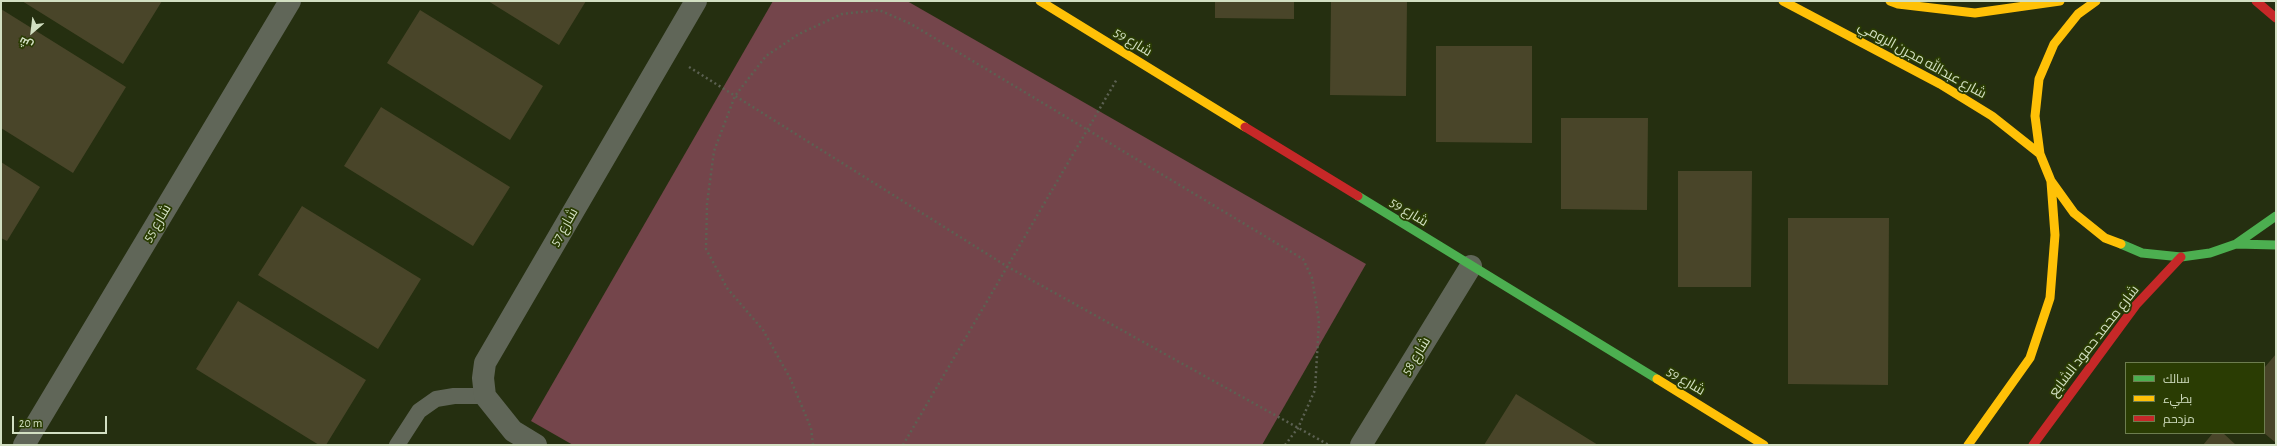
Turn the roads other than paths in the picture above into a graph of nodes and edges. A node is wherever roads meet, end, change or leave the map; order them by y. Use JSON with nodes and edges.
{"nodes":[{"id":1,"x":290,"y":1,"type":"edge"},
{"id":2,"x":696,"y":1,"type":"edge"},
{"id":3,"x":1040,"y":1,"type":"edge"},
{"id":4,"x":1784,"y":1,"type":"edge"},
{"id":5,"x":1890,"y":1,"type":"edge"},
{"id":6,"x":2060,"y":1,"type":"edge"},
{"id":7,"x":2096,"y":1,"type":"edge"},
{"id":8,"x":2256,"y":1,"type":"edge"},
{"id":9,"x":2276,"y":18,"type":"edge"},
{"id":10,"x":2040,"y":154,"type":"junction"},
{"id":11,"x":2051,"y":181,"type":"junction"},
{"id":12,"x":2276,"y":216,"type":"edge"},
{"id":13,"x":2236,"y":244,"type":"junction"},
{"id":14,"x":2276,"y":245,"type":"edge"},
{"id":15,"x":2181,"y":257,"type":"junction"},
{"id":16,"x":1471,"y":266,"type":"junction"},
{"id":17,"x":485,"y":396,"type":"junction"},
{"id":18,"x":24,"y":445,"type":"edge"},
{"id":19,"x":397,"y":445,"type":"edge"},
{"id":20,"x":536,"y":445,"type":"edge"},
{"id":21,"x":1361,"y":445,"type":"edge"},
{"id":22,"x":1764,"y":445,"type":"edge"},
{"id":23,"x":1968,"y":445,"type":"edge"},
{"id":24,"x":2033,"y":445,"type":"edge"}],
"edges":[{"from":1,"to":18,"type":"street","name":"شارع 55"},
{"from":2,"to":17,"type":"street","name":"شارع 57"},
{"from":3,"to":16,"type":"main road","name":"شارع 59"},
{"from":4,"to":10,"type":"main road","name":"شارع عبدالله مجرن الرومي"},
{"from":5,"to":6,"type":"main road"},
{"from":7,"to":10,"type":"main road"},
{"from":8,"to":9,"type":"main road"},
{"from":10,"to":11,"type":"main road"},
{"from":11,"to":15,"type":"main road"},
{"from":11,"to":23,"type":"main road"},
{"from":12,"to":13,"type":"main road"},
{"from":13,"to":14,"type":"main road"},
{"from":13,"to":15,"type":"main road"},
{"from":15,"to":24,"type":"main road","name":"شارع محمد حمود الشايع"},
{"from":16,"to":21,"type":"street","name":"شارع 58"},
{"from":16,"to":22,"type":"main road","name":"شارع 59"},
{"from":17,"to":19,"type":"lane"},
{"from":17,"to":20,"type":"street"}]}
